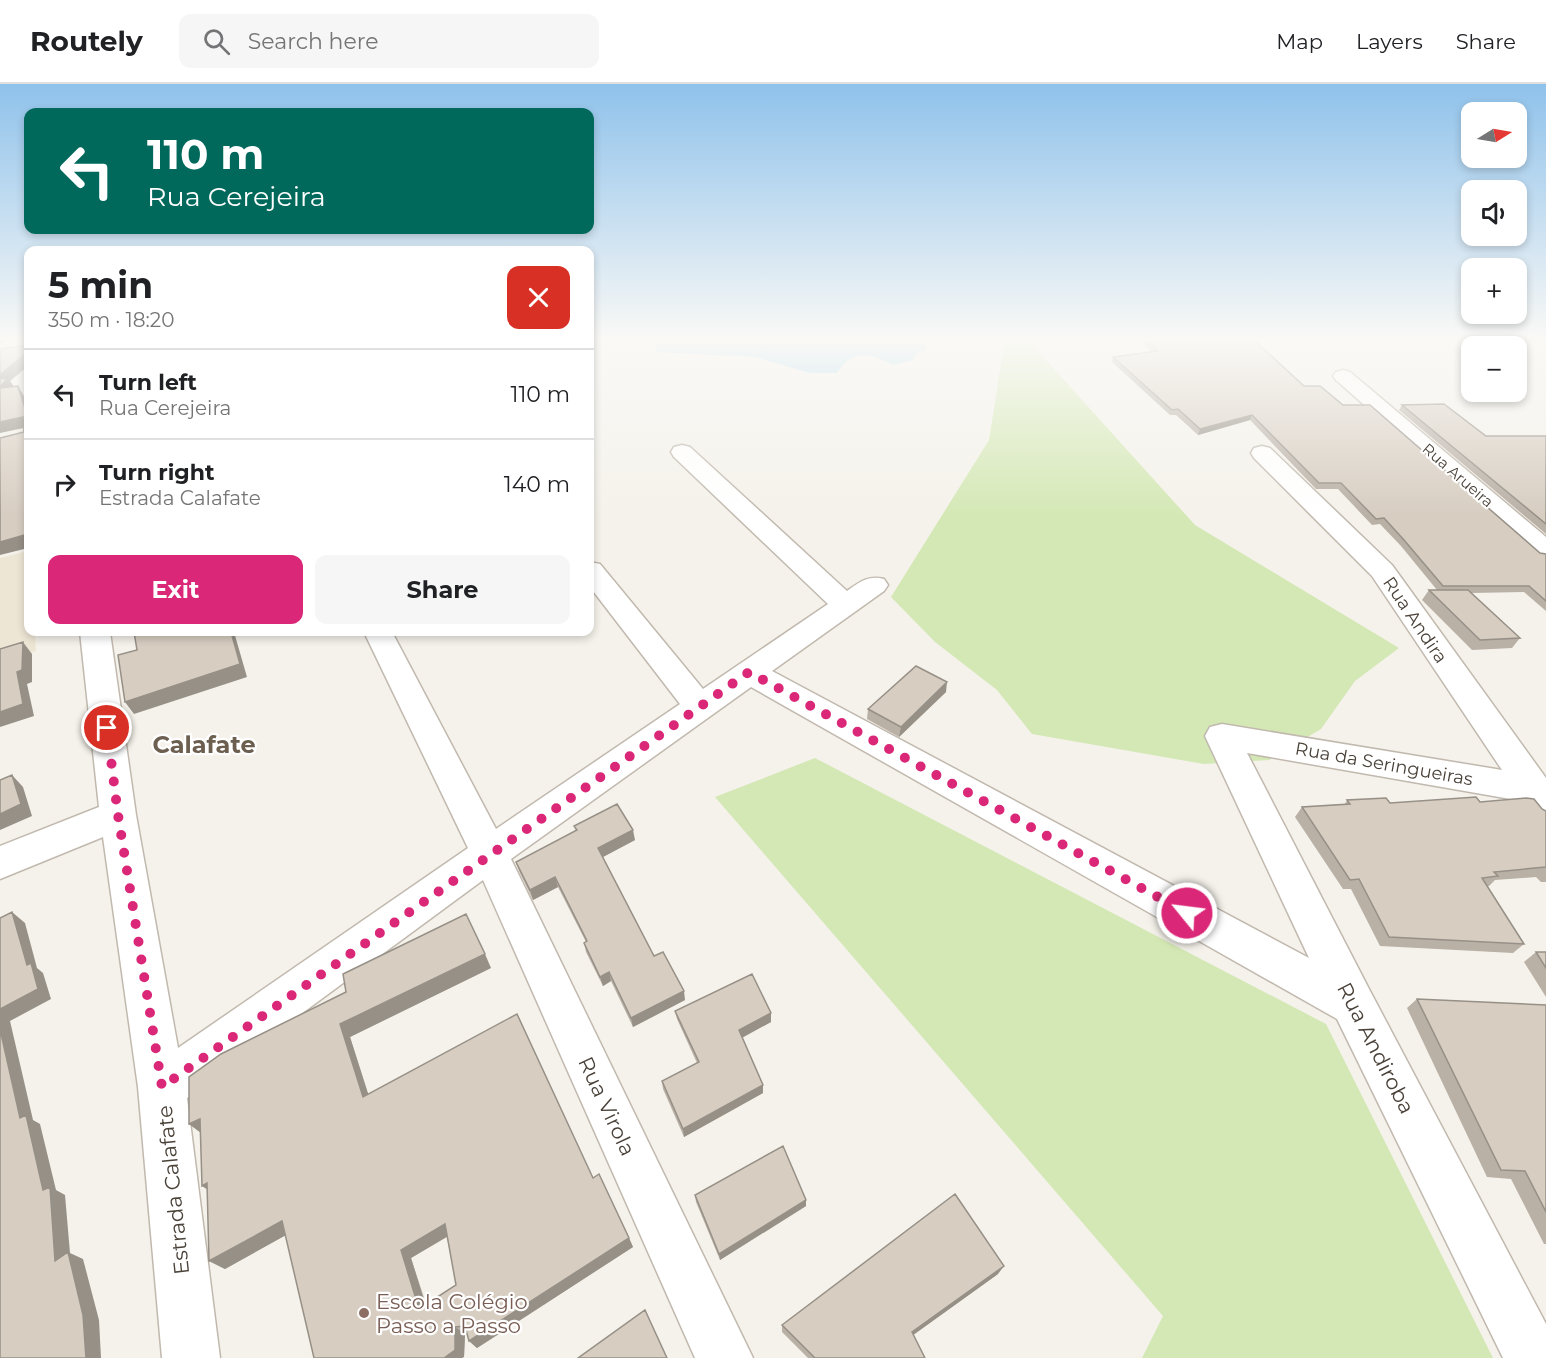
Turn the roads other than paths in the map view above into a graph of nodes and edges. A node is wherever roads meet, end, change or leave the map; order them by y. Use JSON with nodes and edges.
{"nodes":[{"id":1,"x":1368,"y":397,"type":"edge"},
{"id":2,"x":682,"y":452,"type":"dead end"},
{"id":3,"x":1262,"y":453,"type":"dead end"},
{"id":4,"x":1546,"y":551,"type":"edge"},
{"id":5,"x":594,"y":575,"type":"edge"},
{"id":6,"x":874,"y":585,"type":"dead end"},
{"id":7,"x":846,"y":605,"type":"junction"},
{"id":8,"x":96,"y":636,"type":"edge"},
{"id":9,"x":380,"y":636,"type":"edge"},
{"id":10,"x":749,"y":672,"type":"junction"},
{"id":11,"x":700,"y":707,"type":"junction"},
{"id":12,"x":1222,"y":735,"type":"joint"},
{"id":13,"x":1541,"y":796,"type":"edge"},
{"id":14,"x":118,"y":815,"type":"junction"},
{"id":15,"x":490,"y":854,"type":"junction"},
{"id":16,"x":0,"y":863,"type":"edge"},
{"id":17,"x":1353,"y":1004,"type":"junction"},
{"id":18,"x":162,"y":1087,"type":"junction"},
{"id":19,"x":191,"y":1358,"type":"edge"},
{"id":20,"x":724,"y":1358,"type":"edge"},
{"id":21,"x":1533,"y":1358,"type":"edge"}],
"edges":[{"from":1,"to":4,"type":"street","name":"Rua Arueira"},
{"from":2,"to":7,"type":"street"},
{"from":3,"to":13,"type":"street","name":"Rua Andira"},
{"from":5,"to":11,"type":"street"},
{"from":6,"to":7,"type":"street"},
{"from":7,"to":10,"type":"street"},
{"from":8,"to":14,"type":"street","name":"Estrada Calafate"},
{"from":9,"to":15,"type":"street","name":"Rua Virola"},
{"from":10,"to":11,"type":"street"},
{"from":10,"to":17,"type":"street"},
{"from":11,"to":15,"type":"street"},
{"from":12,"to":13,"type":"street","name":"Rua da Seringueiras"},
{"from":12,"to":17,"type":"street","name":"Rua Andiroba"},
{"from":14,"to":16,"type":"street"},
{"from":14,"to":18,"type":"street","name":"Estrada Calafate"},
{"from":15,"to":18,"type":"street"},
{"from":15,"to":20,"type":"street","name":"Rua Virola"},
{"from":17,"to":21,"type":"street","name":"Rua Andiroba"},
{"from":18,"to":19,"type":"street","name":"Estrada Calafate"}]}
